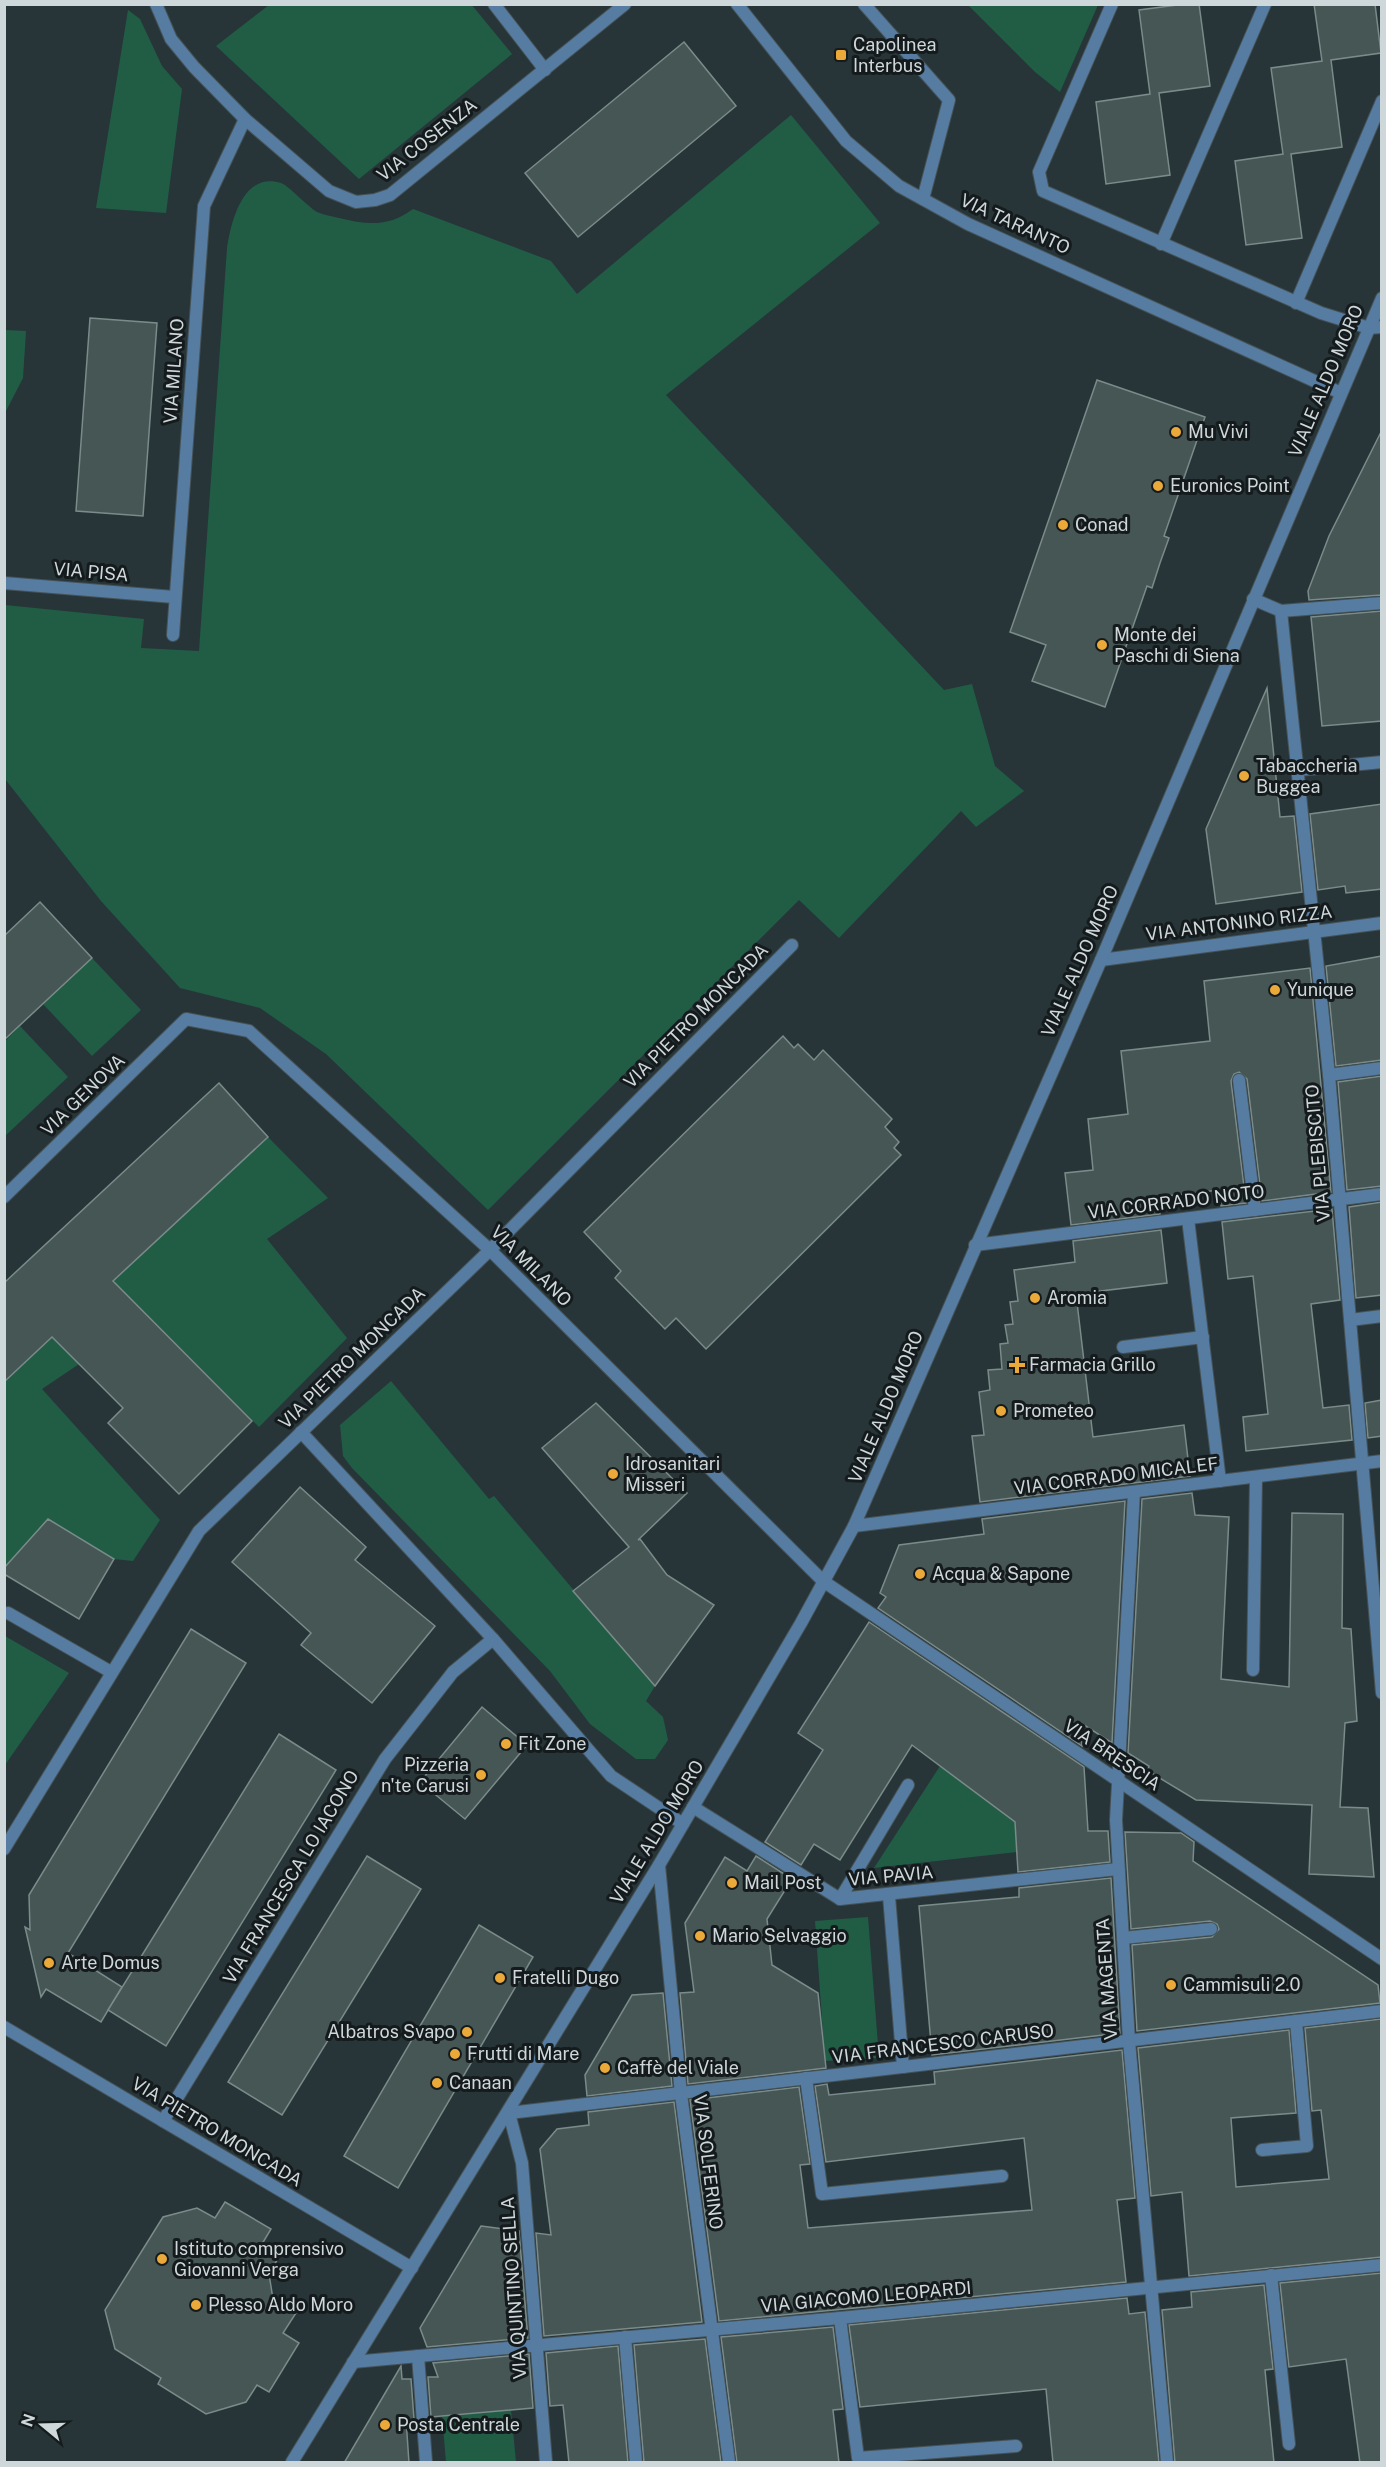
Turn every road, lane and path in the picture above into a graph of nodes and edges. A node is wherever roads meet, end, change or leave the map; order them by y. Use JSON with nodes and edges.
{"nodes":[{"id":1,"x":156,"y":4,"type":"edge"},
{"id":2,"x":494,"y":4,"type":"edge"},
{"id":3,"x":625,"y":4,"type":"edge"},
{"id":4,"x":737,"y":4,"type":"edge"},
{"id":5,"x":864,"y":4,"type":"edge"},
{"id":6,"x":1112,"y":4,"type":"edge"},
{"id":7,"x":1265,"y":4,"type":"edge"},
{"id":8,"x":545,"y":70,"type":"junction"},
{"id":9,"x":1382,"y":102,"type":"edge"},
{"id":10,"x":245,"y":119,"type":"junction"},
{"id":11,"x":923,"y":199,"type":"junction"},
{"id":12,"x":1161,"y":244,"type":"junction"},
{"id":13,"x":1382,"y":298,"type":"edge"},
{"id":14,"x":1296,"y":303,"type":"junction"},
{"id":15,"x":1375,"y":327,"type":"edge"},
{"id":16,"x":1341,"y":393,"type":"junction"},
{"id":17,"x":4,"y":583,"type":"edge"},
{"id":18,"x":174,"y":597,"type":"junction"},
{"id":19,"x":1253,"y":600,"type":"junction"},
{"id":20,"x":1382,"y":603,"type":"edge"},
{"id":21,"x":1281,"y":611,"type":"junction"},
{"id":22,"x":173,"y":635,"type":"dead end"},
{"id":23,"x":1382,"y":762,"type":"edge"},
{"id":24,"x":1299,"y":770,"type":"junction"},
{"id":25,"x":1382,"y":923,"type":"edge"},
{"id":26,"x":1316,"y":931,"type":"junction"},
{"id":27,"x":792,"y":945,"type":"dead end"},
{"id":28,"x":1101,"y":960,"type":"junction"},
{"id":29,"x":186,"y":1019,"type":"joint"},
{"id":30,"x":1382,"y":1068,"type":"edge"},
{"id":31,"x":1329,"y":1075,"type":"junction"},
{"id":32,"x":1239,"y":1080,"type":"dead end"},
{"id":33,"x":1382,"y":1194,"type":"edge"},
{"id":34,"x":4,"y":1197,"type":"edge"},
{"id":35,"x":1340,"y":1200,"type":"junction"},
{"id":36,"x":1256,"y":1210,"type":"junction"},
{"id":37,"x":1188,"y":1219,"type":"junction"},
{"id":38,"x":975,"y":1245,"type":"junction"},
{"id":39,"x":490,"y":1250,"type":"junction"},
{"id":40,"x":1382,"y":1316,"type":"edge"},
{"id":41,"x":1350,"y":1320,"type":"junction"},
{"id":42,"x":1203,"y":1337,"type":"junction"},
{"id":43,"x":1123,"y":1347,"type":"dead end"},
{"id":44,"x":302,"y":1432,"type":"junction"},
{"id":45,"x":1382,"y":1461,"type":"edge"},
{"id":46,"x":1363,"y":1463,"type":"junction"},
{"id":47,"x":1256,"y":1477,"type":"junction"},
{"id":48,"x":1220,"y":1481,"type":"junction"},
{"id":49,"x":1134,"y":1491,"type":"junction"},
{"id":50,"x":854,"y":1526,"type":"junction"},
{"id":51,"x":823,"y":1581,"type":"junction"},
{"id":52,"x":8,"y":1613,"type":"dead end"},
{"id":53,"x":493,"y":1640,"type":"junction"},
{"id":54,"x":1253,"y":1670,"type":"dead end"},
{"id":55,"x":111,"y":1672,"type":"junction"},
{"id":56,"x":1382,"y":1693,"type":"edge"},
{"id":57,"x":1120,"y":1782,"type":"junction"},
{"id":58,"x":908,"y":1785,"type":"dead end"},
{"id":59,"x":693,"y":1807,"type":"junction"},
{"id":60,"x":683,"y":1824,"type":"junction"},
{"id":61,"x":4,"y":1849,"type":"edge"},
{"id":62,"x":659,"y":1865,"type":"junction"},
{"id":63,"x":1118,"y":1869,"type":"junction"},
{"id":64,"x":889,"y":1896,"type":"junction"},
{"id":65,"x":840,"y":1899,"type":"junction"},
{"id":66,"x":1211,"y":1929,"type":"dead end"},
{"id":67,"x":1123,"y":1938,"type":"junction"},
{"id":68,"x":1382,"y":1959,"type":"edge"},
{"id":69,"x":1382,"y":2011,"type":"edge"},
{"id":70,"x":1296,"y":2021,"type":"junction"},
{"id":71,"x":4,"y":2027,"type":"edge"},
{"id":72,"x":1129,"y":2041,"type":"junction"},
{"id":73,"x":903,"y":2067,"type":"junction"},
{"id":74,"x":806,"y":2078,"type":"junction"},
{"id":75,"x":681,"y":2094,"type":"junction"},
{"id":76,"x":508,"y":2113,"type":"junction"},
{"id":77,"x":163,"y":2121,"type":"junction"},
{"id":78,"x":1262,"y":2150,"type":"dead end"},
{"id":79,"x":1002,"y":2176,"type":"dead end"},
{"id":80,"x":1382,"y":2265,"type":"edge"},
{"id":81,"x":412,"y":2268,"type":"junction"},
{"id":82,"x":1271,"y":2276,"type":"junction"},
{"id":83,"x":1152,"y":2288,"type":"junction"},
{"id":84,"x":840,"y":2319,"type":"junction"},
{"id":85,"x":711,"y":2329,"type":"junction"},
{"id":86,"x":626,"y":2337,"type":"junction"},
{"id":87,"x":536,"y":2345,"type":"junction"},
{"id":88,"x":418,"y":2356,"type":"junction"},
{"id":89,"x":353,"y":2362,"type":"junction"},
{"id":90,"x":1289,"y":2444,"type":"dead end"},
{"id":91,"x":1016,"y":2446,"type":"dead end"},
{"id":92,"x":292,"y":2463,"type":"edge"},
{"id":93,"x":426,"y":2463,"type":"edge"},
{"id":94,"x":546,"y":2463,"type":"edge"},
{"id":95,"x":636,"y":2463,"type":"edge"},
{"id":96,"x":729,"y":2463,"type":"edge"},
{"id":97,"x":1167,"y":2463,"type":"edge"}],
"edges":[{"from":1,"to":10,"type":"street","name":"VIA COSENZA"},
{"from":2,"to":8,"type":"street"},
{"from":3,"to":8,"type":"street","name":"VIA COSENZA"},
{"from":4,"to":11,"type":"street","name":"VIA TARANTO"},
{"from":5,"to":11,"type":"street"},
{"from":6,"to":12,"type":"street"},
{"from":7,"to":12,"type":"street"},
{"from":8,"to":10,"type":"street","name":"VIA COSENZA"},
{"from":9,"to":14,"type":"street"},
{"from":10,"to":18,"type":"street","name":"VIA MILANO"},
{"from":11,"to":16,"type":"street","name":"VIA TARANTO"},
{"from":12,"to":14,"type":"street"},
{"from":13,"to":15,"type":"street","name":"VIALE ALDO MORO"},
{"from":14,"to":15,"type":"street"},
{"from":15,"to":16,"type":"street","name":"VIALE ALDO MORO"},
{"from":16,"to":19,"type":"street","name":"VIALE ALDO MORO"},
{"from":17,"to":18,"type":"street","name":"VIA PISA"},
{"from":18,"to":22,"type":"street","name":"VIA MILANO"},
{"from":19,"to":21,"type":"street"},
{"from":19,"to":28,"type":"street","name":"VIALE ALDO MORO"},
{"from":20,"to":21,"type":"street"},
{"from":21,"to":24,"type":"street","name":"VIA PLEBISCITO"},
{"from":23,"to":24,"type":"street"},
{"from":24,"to":26,"type":"street","name":"VIA PLEBISCITO"},
{"from":25,"to":26,"type":"street","name":"VIA ANTONINO RIZZA"},
{"from":26,"to":28,"type":"street","name":"VIA ANTONINO RIZZA"},
{"from":26,"to":31,"type":"street","name":"VIA PLEBISCITO"},
{"from":27,"to":39,"type":"street","name":"VIA PIETRO MONCADA"},
{"from":28,"to":38,"type":"street","name":"VIALE ALDO MORO"},
{"from":29,"to":34,"type":"street","name":"VIA GENOVA"},
{"from":29,"to":39,"type":"street","name":"VIA MILANO"},
{"from":30,"to":31,"type":"street"},
{"from":31,"to":35,"type":"street","name":"VIA PLEBISCITO"},
{"from":32,"to":36,"type":"street"},
{"from":33,"to":35,"type":"street","name":"VIA CORRADO NOTO"},
{"from":35,"to":36,"type":"street","name":"VIA CORRADO NOTO"},
{"from":35,"to":41,"type":"street","name":"VIA PLEBISCITO"},
{"from":36,"to":37,"type":"street","name":"VIA CORRADO NOTO"},
{"from":37,"to":38,"type":"street","name":"VIA CORRADO NOTO"},
{"from":37,"to":42,"type":"street"},
{"from":38,"to":50,"type":"street","name":"VIALE ALDO MORO"},
{"from":39,"to":44,"type":"street","name":"VIA PIETRO MONCADA"},
{"from":39,"to":51,"type":"street","name":"VIA MILANO"},
{"from":40,"to":41,"type":"street"},
{"from":41,"to":46,"type":"street","name":"VIA PLEBISCITO"},
{"from":42,"to":43,"type":"street"},
{"from":42,"to":48,"type":"street"},
{"from":44,"to":53,"type":"street"},
{"from":44,"to":55,"type":"street","name":"VIA PIETRO MONCADA"},
{"from":45,"to":46,"type":"street","name":"VIA CORRADO MICALEF"},
{"from":46,"to":47,"type":"street","name":"VIA CORRADO MICALEF"},
{"from":46,"to":56,"type":"street","name":"VIA PLEBISCITO"},
{"from":47,"to":48,"type":"street","name":"VIA CORRADO MICALEF"},
{"from":47,"to":54,"type":"street"},
{"from":48,"to":49,"type":"street","name":"VIA CORRADO MICALEF"},
{"from":49,"to":50,"type":"street","name":"VIA CORRADO MICALEF"},
{"from":49,"to":57,"type":"street","name":"VIA MAGENTA"},
{"from":50,"to":51,"type":"street","name":"VIALE ALDO MORO"},
{"from":51,"to":57,"type":"street","name":"VIA BRESCIA"},
{"from":51,"to":59,"type":"street","name":"VIALE ALDO MORO"},
{"from":52,"to":55,"type":"street"},
{"from":53,"to":60,"type":"street"},
{"from":53,"to":77,"type":"street","name":"VIA FRANCESCA LO IACONO"},
{"from":55,"to":61,"type":"street","name":"VIA PIETRO MONCADA"},
{"from":57,"to":63,"type":"street","name":"VIA MAGENTA"},
{"from":57,"to":68,"type":"street","name":"VIA BRESCIA"},
{"from":58,"to":65,"type":"street"},
{"from":59,"to":60,"type":"street","name":"VIALE ALDO MORO"},
{"from":59,"to":65,"type":"street","name":"VIA PAVIA"},
{"from":60,"to":62,"type":"street","name":"VIALE ALDO MORO"},
{"from":62,"to":75,"type":"street","name":"VIA SOLFERINO"},
{"from":62,"to":76,"type":"street","name":"VIALE ALDO MORO"},
{"from":63,"to":64,"type":"street","name":"VIA PAVIA"},
{"from":63,"to":67,"type":"street","name":"VIA MAGENTA"},
{"from":64,"to":65,"type":"street","name":"VIA PAVIA"},
{"from":64,"to":73,"type":"street"},
{"from":66,"to":67,"type":"street"},
{"from":67,"to":72,"type":"street","name":"VIA MAGENTA"},
{"from":69,"to":70,"type":"street","name":"VIA FRANCESCO CARUSO"},
{"from":70,"to":72,"type":"street","name":"VIA FRANCESCO CARUSO"},
{"from":70,"to":78,"type":"street"},
{"from":71,"to":77,"type":"street","name":"VIA PIETRO MONCADA"},
{"from":72,"to":73,"type":"street","name":"VIA FRANCESCO CARUSO"},
{"from":72,"to":83,"type":"street","name":"VIA MAGENTA"},
{"from":73,"to":74,"type":"street","name":"VIA FRANCESCO CARUSO"},
{"from":74,"to":75,"type":"street","name":"VIA FRANCESCO CARUSO"},
{"from":74,"to":79,"type":"street"},
{"from":75,"to":76,"type":"street","name":"VIA FRANCESCO CARUSO"},
{"from":75,"to":85,"type":"street","name":"VIA SOLFERINO"},
{"from":76,"to":81,"type":"street","name":"VIALE ALDO MORO"},
{"from":76,"to":87,"type":"street","name":"VIA QUINTINO SELLA"},
{"from":77,"to":81,"type":"street","name":"VIA PIETRO MONCADA"},
{"from":80,"to":82,"type":"street","name":"VIA GIACOMO LEOPARDI"},
{"from":81,"to":89,"type":"street","name":"VIALE ALDO MORO"},
{"from":82,"to":83,"type":"street","name":"VIA GIACOMO LEOPARDI"},
{"from":82,"to":90,"type":"street"},
{"from":83,"to":84,"type":"street","name":"VIA GIACOMO LEOPARDI"},
{"from":83,"to":97,"type":"street","name":"VIA MAGENTA"},
{"from":84,"to":85,"type":"street","name":"VIA GIACOMO LEOPARDI"},
{"from":84,"to":91,"type":"street"},
{"from":85,"to":86,"type":"street","name":"VIA GIACOMO LEOPARDI"},
{"from":85,"to":96,"type":"street","name":"VIA SOLFERINO"},
{"from":86,"to":87,"type":"street","name":"VIA GIACOMO LEOPARDI"},
{"from":86,"to":95,"type":"street"},
{"from":87,"to":88,"type":"street","name":"VIA GIACOMO LEOPARDI"},
{"from":87,"to":94,"type":"street","name":"VIA QUINTINO SELLA"},
{"from":88,"to":89,"type":"street","name":"VIA GIACOMO LEOPARDI"},
{"from":88,"to":93,"type":"street"},
{"from":89,"to":92,"type":"street","name":"VIALE ALDO MORO"}]}
